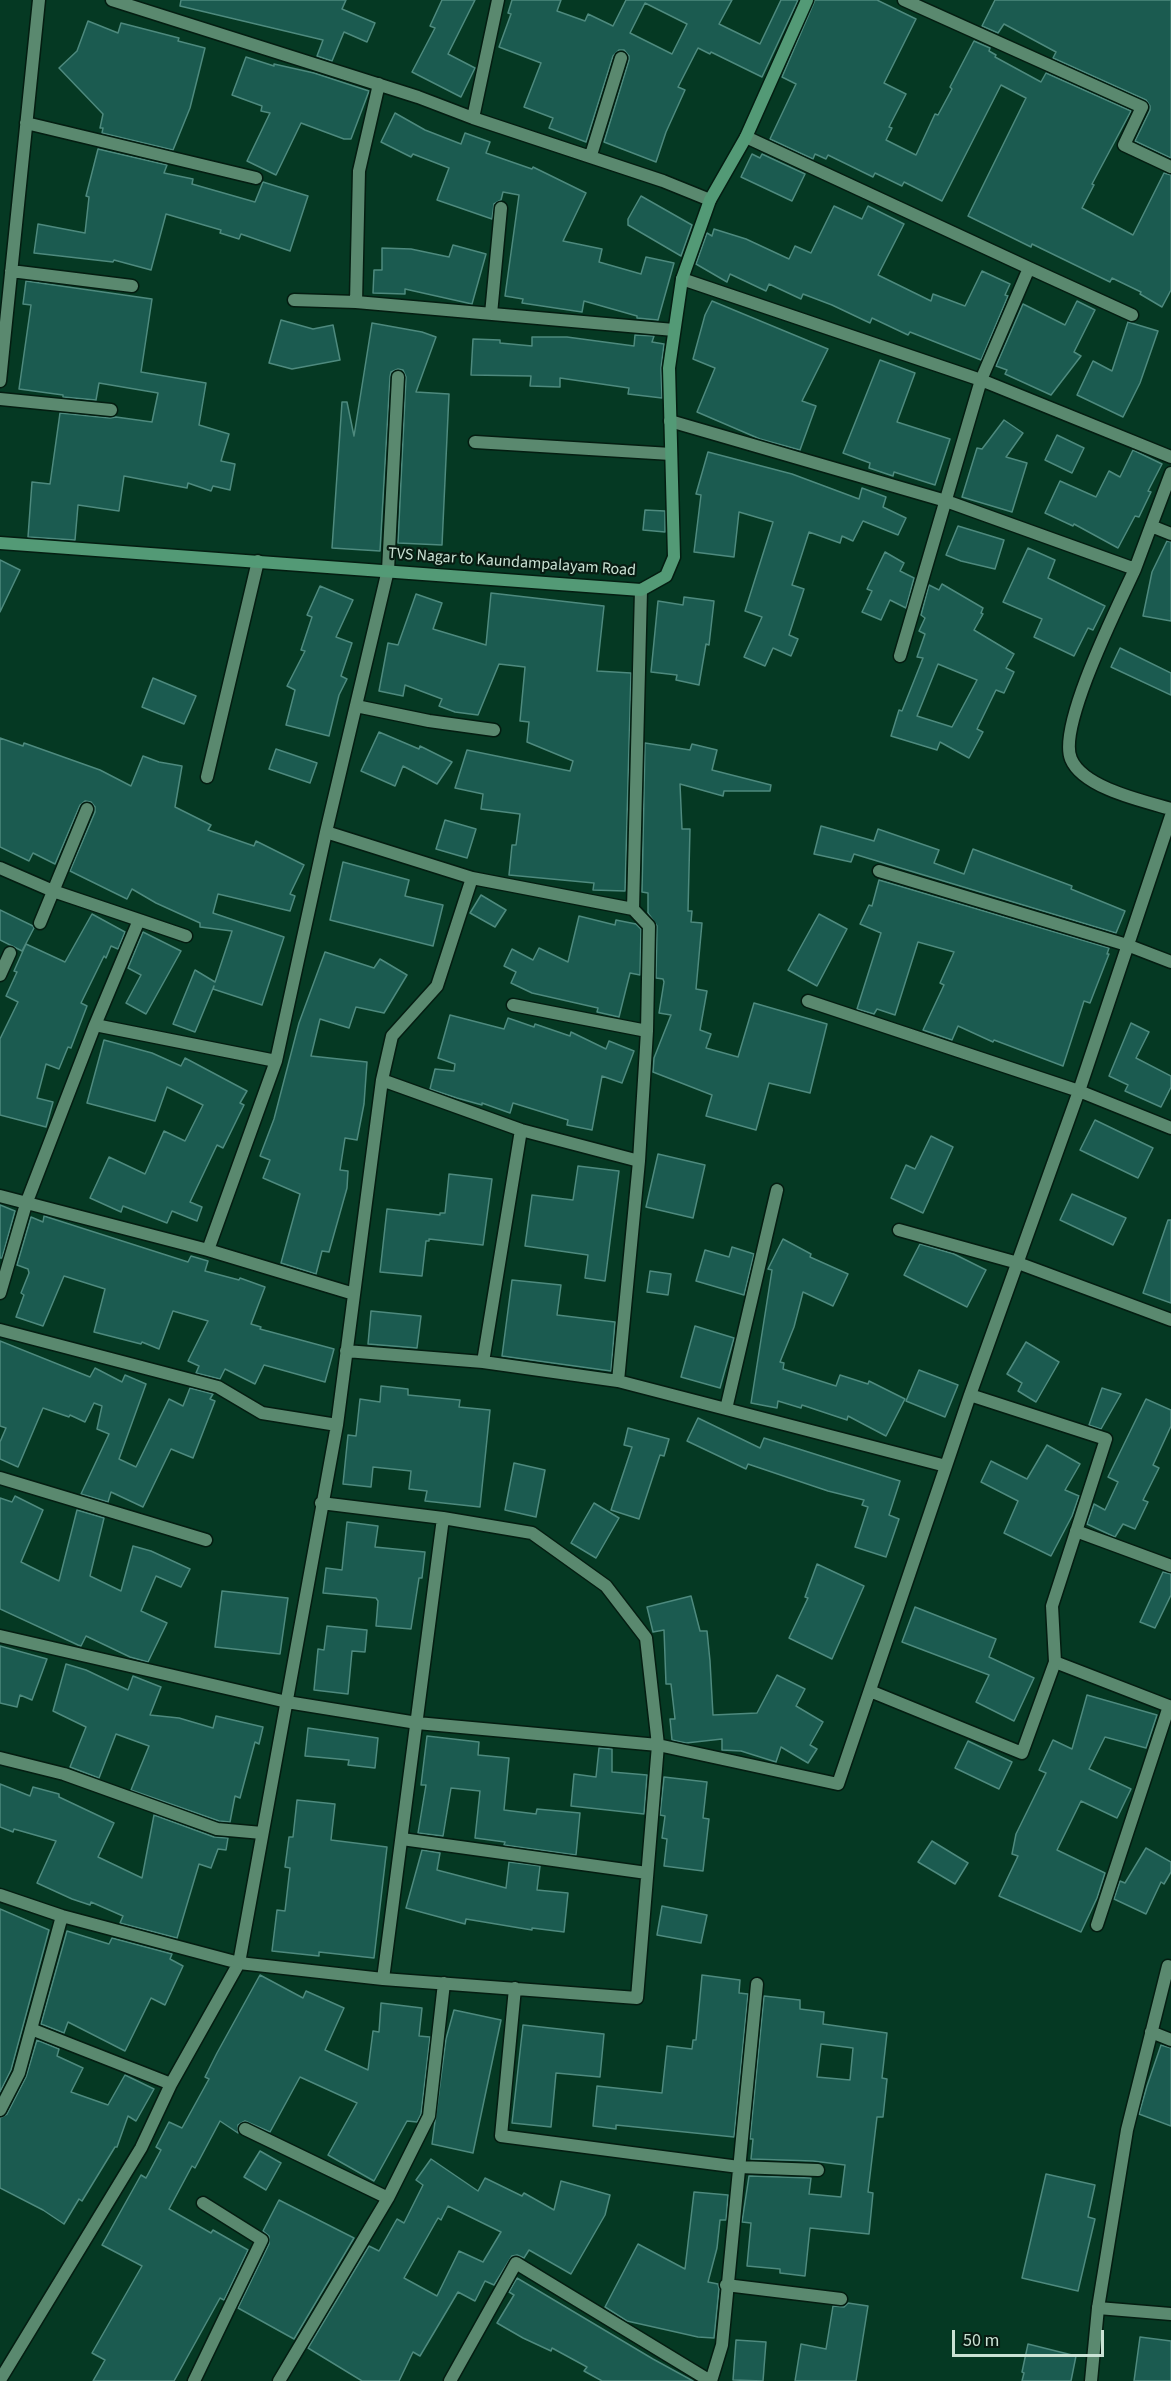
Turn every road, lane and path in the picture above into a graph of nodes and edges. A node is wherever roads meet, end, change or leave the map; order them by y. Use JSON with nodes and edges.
{"nodes":[{"id":1,"x":39,"y":0,"type":"edge"},
{"id":2,"x":112,"y":0,"type":"edge"},
{"id":3,"x":498,"y":0,"type":"edge"},
{"id":4,"x":807,"y":0,"type":"edge"},
{"id":5,"x":904,"y":0,"type":"edge"},
{"id":6,"x":621,"y":58,"type":"dead end"},
{"id":7,"x":379,"y":84,"type":"junction"},
{"id":8,"x":473,"y":118,"type":"junction"},
{"id":9,"x":26,"y":123,"type":"junction"},
{"id":10,"x":746,"y":137,"type":"junction"},
{"id":11,"x":591,"y":156,"type":"junction"},
{"id":12,"x":1171,"y":167,"type":"edge"},
{"id":13,"x":256,"y":178,"type":"dead end"},
{"id":14,"x":710,"y":200,"type":"junction"},
{"id":15,"x":501,"y":208,"type":"dead end"},
{"id":16,"x":1029,"y":268,"type":"junction"},
{"id":17,"x":11,"y":271,"type":"junction"},
{"id":18,"x":682,"y":279,"type":"junction"},
{"id":19,"x":132,"y":286,"type":"dead end"},
{"id":20,"x":294,"y":300,"type":"dead end"},
{"id":21,"x":356,"y":302,"type":"junction"},
{"id":22,"x":491,"y":314,"type":"junction"},
{"id":23,"x":1132,"y":315,"type":"dead end"},
{"id":24,"x":674,"y":330,"type":"junction"},
{"id":25,"x":398,"y":377,"type":"dead end"},
{"id":26,"x":981,"y":380,"type":"junction"},
{"id":27,"x":0,"y":381,"type":"edge"},
{"id":28,"x":0,"y":399,"type":"edge"},
{"id":29,"x":111,"y":410,"type":"dead end"},
{"id":30,"x":670,"y":421,"type":"junction"},
{"id":31,"x":475,"y":442,"type":"dead end"},
{"id":32,"x":671,"y":454,"type":"junction"},
{"id":33,"x":1171,"y":458,"type":"edge"},
{"id":34,"x":1171,"y":473,"type":"edge"},
{"id":35,"x":946,"y":501,"type":"junction"},
{"id":36,"x":1151,"y":526,"type":"junction"},
{"id":37,"x":1171,"y":534,"type":"edge"},
{"id":38,"x":0,"y":543,"type":"edge"},
{"id":39,"x":258,"y":561,"type":"junction"},
{"id":40,"x":1135,"y":569,"type":"junction"},
{"id":41,"x":388,"y":570,"type":"junction"},
{"id":42,"x":641,"y":590,"type":"junction"},
{"id":43,"x":900,"y":656,"type":"dead end"},
{"id":44,"x":356,"y":706,"type":"junction"},
{"id":45,"x":494,"y":730,"type":"dead end"},
{"id":46,"x":207,"y":777,"type":"dead end"},
{"id":47,"x":87,"y":809,"type":"dead end"},
{"id":48,"x":1171,"y":809,"type":"edge"},
{"id":49,"x":1171,"y":816,"type":"edge"},
{"id":50,"x":326,"y":832,"type":"junction"},
{"id":51,"x":0,"y":868,"type":"edge"},
{"id":52,"x":879,"y":871,"type":"dead end"},
{"id":53,"x":472,"y":878,"type":"junction"},
{"id":54,"x":53,"y":891,"type":"junction"},
{"id":55,"x":633,"y":909,"type":"junction"},
{"id":56,"x":139,"y":921,"type":"junction"},
{"id":57,"x":40,"y":922,"type":"dead end"},
{"id":58,"x":186,"y":936,"type":"dead end"},
{"id":59,"x":1127,"y":945,"type":"junction"},
{"id":60,"x":10,"y":953,"type":"dead end"},
{"id":61,"x":1171,"y":962,"type":"edge"},
{"id":62,"x":0,"y":975,"type":"edge"},
{"id":63,"x":808,"y":1001,"type":"dead end"},
{"id":64,"x":513,"y":1005,"type":"dead end"},
{"id":65,"x":95,"y":1025,"type":"junction"},
{"id":66,"x":647,"y":1031,"type":"junction"},
{"id":67,"x":276,"y":1061,"type":"junction"},
{"id":68,"x":382,"y":1080,"type":"junction"},
{"id":69,"x":1078,"y":1091,"type":"junction"},
{"id":70,"x":1171,"y":1128,"type":"edge"},
{"id":71,"x":521,"y":1130,"type":"junction"},
{"id":72,"x":639,"y":1161,"type":"junction"},
{"id":73,"x":777,"y":1190,"type":"dead end"},
{"id":74,"x":0,"y":1196,"type":"edge"},
{"id":75,"x":26,"y":1204,"type":"junction"},
{"id":76,"x":899,"y":1230,"type":"dead end"},
{"id":77,"x":208,"y":1250,"type":"junction"},
{"id":78,"x":1018,"y":1263,"type":"junction"},
{"id":79,"x":0,"y":1293,"type":"edge"},
{"id":80,"x":354,"y":1294,"type":"junction"},
{"id":81,"x":1171,"y":1320,"type":"edge"},
{"id":82,"x":0,"y":1330,"type":"edge"},
{"id":83,"x":346,"y":1351,"type":"junction"},
{"id":84,"x":483,"y":1362,"type":"junction"},
{"id":85,"x":618,"y":1381,"type":"junction"},
{"id":86,"x":970,"y":1395,"type":"junction"},
{"id":87,"x":726,"y":1409,"type":"junction"},
{"id":88,"x":337,"y":1425,"type":"junction"},
{"id":89,"x":946,"y":1466,"type":"junction"},
{"id":90,"x":0,"y":1478,"type":"edge"},
{"id":91,"x":321,"y":1503,"type":"junction"},
{"id":92,"x":443,"y":1518,"type":"junction"},
{"id":93,"x":1076,"y":1531,"type":"junction"},
{"id":94,"x":206,"y":1540,"type":"dead end"},
{"id":95,"x":1171,"y":1566,"type":"edge"},
{"id":96,"x":0,"y":1636,"type":"edge"},
{"id":97,"x":1055,"y":1662,"type":"junction"},
{"id":98,"x":870,"y":1691,"type":"junction"},
{"id":99,"x":287,"y":1702,"type":"junction"},
{"id":100,"x":1170,"y":1707,"type":"edge"},
{"id":101,"x":417,"y":1723,"type":"junction"},
{"id":102,"x":658,"y":1745,"type":"junction"},
{"id":103,"x":0,"y":1758,"type":"edge"},
{"id":104,"x":262,"y":1833,"type":"junction"},
{"id":105,"x":402,"y":1839,"type":"junction"},
{"id":106,"x":648,"y":1873,"type":"junction"},
{"id":107,"x":0,"y":1895,"type":"edge"},
{"id":108,"x":62,"y":1916,"type":"junction"},
{"id":109,"x":1097,"y":1925,"type":"dead end"},
{"id":110,"x":239,"y":1963,"type":"junction"},
{"id":111,"x":1168,"y":1966,"type":"dead end"},
{"id":112,"x":382,"y":1979,"type":"junction"},
{"id":113,"x":444,"y":1983,"type":"junction"},
{"id":114,"x":757,"y":1984,"type":"dead end"},
{"id":115,"x":515,"y":1988,"type":"junction"},
{"id":116,"x":31,"y":2029,"type":"junction"},
{"id":117,"x":1151,"y":2032,"type":"junction"},
{"id":118,"x":1171,"y":2040,"type":"edge"},
{"id":119,"x":171,"y":2084,"type":"junction"},
{"id":120,"x":0,"y":2110,"type":"edge"},
{"id":121,"x":245,"y":2129,"type":"dead end"},
{"id":122,"x":739,"y":2168,"type":"junction"},
{"id":123,"x":818,"y":2170,"type":"dead end"},
{"id":124,"x":388,"y":2198,"type":"junction"},
{"id":125,"x":202,"y":2203,"type":"dead end"},
{"id":126,"x":726,"y":2285,"type":"junction"},
{"id":127,"x":841,"y":2299,"type":"dead end"},
{"id":128,"x":1098,"y":2308,"type":"junction"},
{"id":129,"x":1171,"y":2314,"type":"edge"},
{"id":130,"x":0,"y":2380,"type":"edge"},
{"id":131,"x":194,"y":2381,"type":"edge"},
{"id":132,"x":279,"y":2381,"type":"edge"},
{"id":133,"x":450,"y":2381,"type":"edge"},
{"id":134,"x":710,"y":2381,"type":"edge"},
{"id":135,"x":1091,"y":2381,"type":"edge"}],
"edges":[{"from":1,"to":9,"type":"street"},
{"from":2,"to":7,"type":"street"},
{"from":3,"to":8,"type":"street"},
{"from":4,"to":10,"type":"street","name":"TVS Nagar to Kaundampalayam Road"},
{"from":5,"to":12,"type":"street"},
{"from":6,"to":11,"type":"street"},
{"from":7,"to":8,"type":"street"},
{"from":7,"to":21,"type":"street"},
{"from":8,"to":11,"type":"street"},
{"from":9,"to":13,"type":"street"},
{"from":9,"to":17,"type":"street"},
{"from":10,"to":14,"type":"street","name":"TVS Nagar to Kaundampalayam Road"},
{"from":10,"to":16,"type":"street"},
{"from":11,"to":14,"type":"street"},
{"from":14,"to":18,"type":"street","name":"TVS Nagar to Kaundampalayam Road"},
{"from":15,"to":22,"type":"street"},
{"from":16,"to":23,"type":"street"},
{"from":16,"to":26,"type":"street"},
{"from":17,"to":19,"type":"street"},
{"from":17,"to":27,"type":"street"},
{"from":18,"to":24,"type":"street","name":"TVS Nagar to Kaundampalayam Road"},
{"from":18,"to":26,"type":"street"},
{"from":20,"to":21,"type":"street"},
{"from":21,"to":22,"type":"street"},
{"from":22,"to":24,"type":"street"},
{"from":24,"to":30,"type":"street","name":"TVS Nagar to Kaundampalayam Road"},
{"from":25,"to":41,"type":"street"},
{"from":26,"to":33,"type":"street"},
{"from":26,"to":35,"type":"street"},
{"from":28,"to":29,"type":"street"},
{"from":30,"to":32,"type":"street","name":"TVS Nagar to Kaundampalayam Road"},
{"from":30,"to":35,"type":"street"},
{"from":31,"to":32,"type":"street"},
{"from":32,"to":42,"type":"street","name":"TVS Nagar to Kaundampalayam Road"},
{"from":34,"to":36,"type":"street"},
{"from":35,"to":40,"type":"street"},
{"from":35,"to":43,"type":"street"},
{"from":36,"to":37,"type":"street"},
{"from":36,"to":40,"type":"street"},
{"from":38,"to":39,"type":"street","name":"TVS Nagar to Kaundampalayam Road"},
{"from":39,"to":41,"type":"street","name":"TVS Nagar to Kaundampalayam Road"},
{"from":39,"to":46,"type":"street"},
{"from":40,"to":48,"type":"street"},
{"from":41,"to":42,"type":"street","name":"TVS Nagar to Kaundampalayam Road"},
{"from":41,"to":44,"type":"street"},
{"from":42,"to":55,"type":"street"},
{"from":44,"to":45,"type":"street"},
{"from":44,"to":50,"type":"street"},
{"from":47,"to":54,"type":"street"},
{"from":49,"to":59,"type":"street"},
{"from":50,"to":53,"type":"street"},
{"from":50,"to":67,"type":"street"},
{"from":51,"to":54,"type":"street"},
{"from":52,"to":59,"type":"street"},
{"from":53,"to":55,"type":"street"},
{"from":53,"to":68,"type":"street"},
{"from":54,"to":56,"type":"street"},
{"from":54,"to":57,"type":"street"},
{"from":55,"to":66,"type":"street"},
{"from":56,"to":58,"type":"street"},
{"from":56,"to":65,"type":"street"},
{"from":59,"to":61,"type":"street"},
{"from":59,"to":69,"type":"street"},
{"from":60,"to":62,"type":"street"},
{"from":63,"to":69,"type":"street"},
{"from":64,"to":66,"type":"street"},
{"from":65,"to":67,"type":"street"},
{"from":65,"to":75,"type":"street"},
{"from":66,"to":72,"type":"street"},
{"from":67,"to":77,"type":"street"},
{"from":68,"to":71,"type":"street"},
{"from":68,"to":80,"type":"street"},
{"from":69,"to":70,"type":"street"},
{"from":69,"to":78,"type":"street"},
{"from":71,"to":72,"type":"street"},
{"from":71,"to":84,"type":"street"},
{"from":72,"to":85,"type":"street"},
{"from":73,"to":87,"type":"street"},
{"from":74,"to":75,"type":"street"},
{"from":75,"to":77,"type":"street"},
{"from":75,"to":79,"type":"street"},
{"from":76,"to":78,"type":"street"},
{"from":77,"to":80,"type":"street"},
{"from":78,"to":81,"type":"street"},
{"from":78,"to":86,"type":"street"},
{"from":80,"to":83,"type":"street"},
{"from":82,"to":88,"type":"street"},
{"from":83,"to":84,"type":"street"},
{"from":83,"to":88,"type":"street"},
{"from":84,"to":85,"type":"street"},
{"from":85,"to":87,"type":"street"},
{"from":86,"to":89,"type":"street"},
{"from":86,"to":93,"type":"street"},
{"from":87,"to":89,"type":"street"},
{"from":88,"to":91,"type":"street"},
{"from":89,"to":98,"type":"street"},
{"from":90,"to":94,"type":"street"},
{"from":91,"to":92,"type":"street"},
{"from":91,"to":99,"type":"street"},
{"from":92,"to":101,"type":"street"},
{"from":92,"to":102,"type":"street"},
{"from":93,"to":95,"type":"street"},
{"from":93,"to":97,"type":"street"},
{"from":96,"to":99,"type":"street"},
{"from":97,"to":98,"type":"street"},
{"from":97,"to":100,"type":"street"},
{"from":98,"to":102,"type":"street"},
{"from":99,"to":101,"type":"street"},
{"from":99,"to":104,"type":"street"},
{"from":100,"to":109,"type":"street"},
{"from":101,"to":102,"type":"street"},
{"from":101,"to":105,"type":"street"},
{"from":102,"to":106,"type":"street"},
{"from":103,"to":104,"type":"street"},
{"from":104,"to":110,"type":"street"},
{"from":105,"to":106,"type":"street"},
{"from":105,"to":112,"type":"street"},
{"from":106,"to":115,"type":"street"},
{"from":107,"to":108,"type":"street"},
{"from":108,"to":110,"type":"street"},
{"from":108,"to":116,"type":"street"},
{"from":110,"to":112,"type":"street"},
{"from":110,"to":119,"type":"street"},
{"from":111,"to":117,"type":"street"},
{"from":112,"to":113,"type":"street"},
{"from":113,"to":115,"type":"street"},
{"from":113,"to":124,"type":"street"},
{"from":114,"to":122,"type":"street"},
{"from":115,"to":122,"type":"street"},
{"from":116,"to":119,"type":"street"},
{"from":116,"to":120,"type":"street"},
{"from":117,"to":118,"type":"street"},
{"from":117,"to":128,"type":"street"},
{"from":119,"to":130,"type":"street"},
{"from":121,"to":124,"type":"street"},
{"from":122,"to":123,"type":"street"},
{"from":122,"to":126,"type":"street"},
{"from":124,"to":132,"type":"street"},
{"from":125,"to":131,"type":"street"},
{"from":126,"to":127,"type":"street"},
{"from":126,"to":134,"type":"street"},
{"from":128,"to":129,"type":"street"},
{"from":128,"to":135,"type":"street"},
{"from":133,"to":134,"type":"street"}]}
